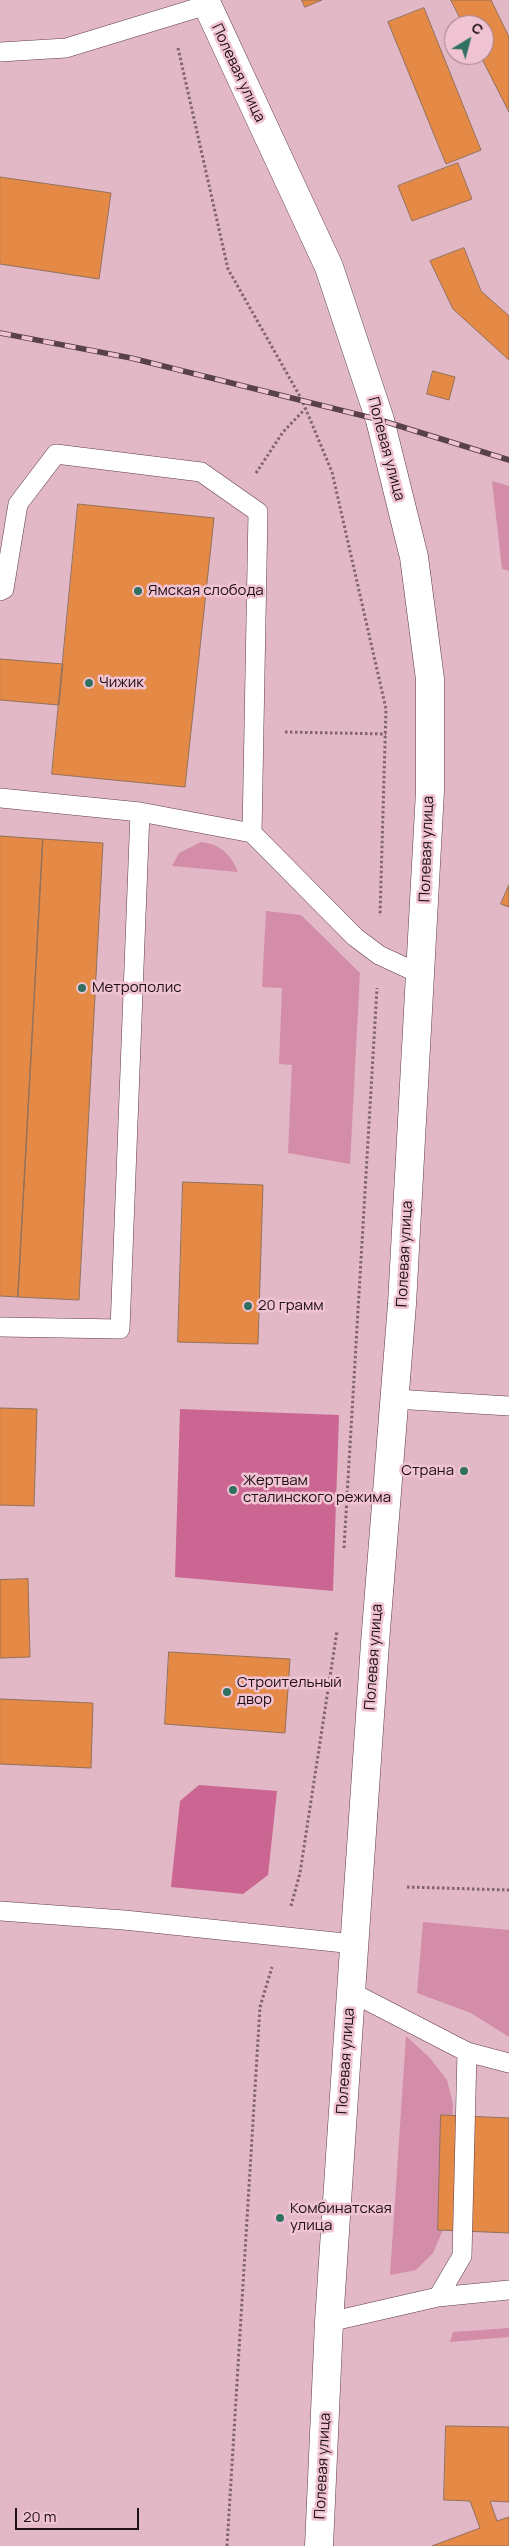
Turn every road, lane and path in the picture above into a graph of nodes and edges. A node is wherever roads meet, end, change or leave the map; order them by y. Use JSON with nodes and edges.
{"nodes":[{"id":1,"x":206,"y":3,"type":"edge"},
{"id":2,"x":171,"y":15,"type":"junction"},
{"id":3,"x":0,"y":52,"type":"edge"},
{"id":4,"x":306,"y":409,"type":"junction"},
{"id":5,"x":266,"y":458,"type":"dead end"},
{"id":6,"x":0,"y":591,"type":"edge"},
{"id":7,"x":254,"y":731,"type":"junction"},
{"id":8,"x":386,"y":734,"type":"junction"},
{"id":9,"x":0,"y":798,"type":"edge"},
{"id":10,"x":140,"y":812,"type":"junction"},
{"id":11,"x":252,"y":833,"type":"junction"},
{"id":12,"x":379,"y":955,"type":"junction"},
{"id":13,"x":422,"y":975,"type":"junction"},
{"id":14,"x":0,"y":1326,"type":"edge"},
{"id":15,"x":395,"y":1399,"type":"junction"},
{"id":16,"x":509,"y":1406,"type":"edge"},
{"id":17,"x":343,"y":1556,"type":"dead end"},
{"id":18,"x":338,"y":1625,"type":"dead end"},
{"id":19,"x":407,"y":1887,"type":"dead end"},
{"id":20,"x":509,"y":1890,"type":"edge"},
{"id":21,"x":0,"y":1911,"type":"edge"},
{"id":22,"x":281,"y":1938,"type":"junction"},
{"id":23,"x":354,"y":1944,"type":"junction"},
{"id":24,"x":351,"y":1992,"type":"junction"},
{"id":25,"x":467,"y":2052,"type":"junction"},
{"id":26,"x":509,"y":2063,"type":"edge"},
{"id":27,"x":509,"y":2290,"type":"edge"},
{"id":28,"x":438,"y":2297,"type":"junction"},
{"id":29,"x":329,"y":2322,"type":"junction"},
{"id":30,"x":228,"y":2546,"type":"edge"},
{"id":31,"x":319,"y":2546,"type":"edge"}],
"edges":[{"from":1,"to":2,"type":"lane"},
{"from":1,"to":13,"type":"street","name":"Полевая улица"},
{"from":2,"to":3,"type":"lane"},
{"from":2,"to":4,"type":"path"},
{"from":4,"to":5,"type":"path"},
{"from":4,"to":8,"type":"path"},
{"from":6,"to":7,"type":"lane"},
{"from":7,"to":8,"type":"path"},
{"from":7,"to":11,"type":"lane"},
{"from":8,"to":12,"type":"path"},
{"from":9,"to":10,"type":"lane"},
{"from":10,"to":11,"type":"lane"},
{"from":10,"to":14,"type":"lane"},
{"from":11,"to":12,"type":"lane"},
{"from":12,"to":13,"type":"lane"},
{"from":12,"to":17,"type":"path"},
{"from":13,"to":15,"type":"street","name":"Полевая улица"},
{"from":15,"to":16,"type":"lane"},
{"from":15,"to":23,"type":"street","name":"Полевая улица"},
{"from":18,"to":22,"type":"path"},
{"from":19,"to":20,"type":"path"},
{"from":21,"to":22,"type":"lane"},
{"from":22,"to":23,"type":"lane"},
{"from":22,"to":30,"type":"path"},
{"from":23,"to":24,"type":"street","name":"Полевая улица"},
{"from":24,"to":25,"type":"lane"},
{"from":24,"to":29,"type":"street","name":"Полевая улица"},
{"from":25,"to":26,"type":"lane"},
{"from":25,"to":28,"type":"lane"},
{"from":27,"to":28,"type":"lane"},
{"from":28,"to":29,"type":"lane"},
{"from":29,"to":31,"type":"street","name":"Полевая улица"}]}
